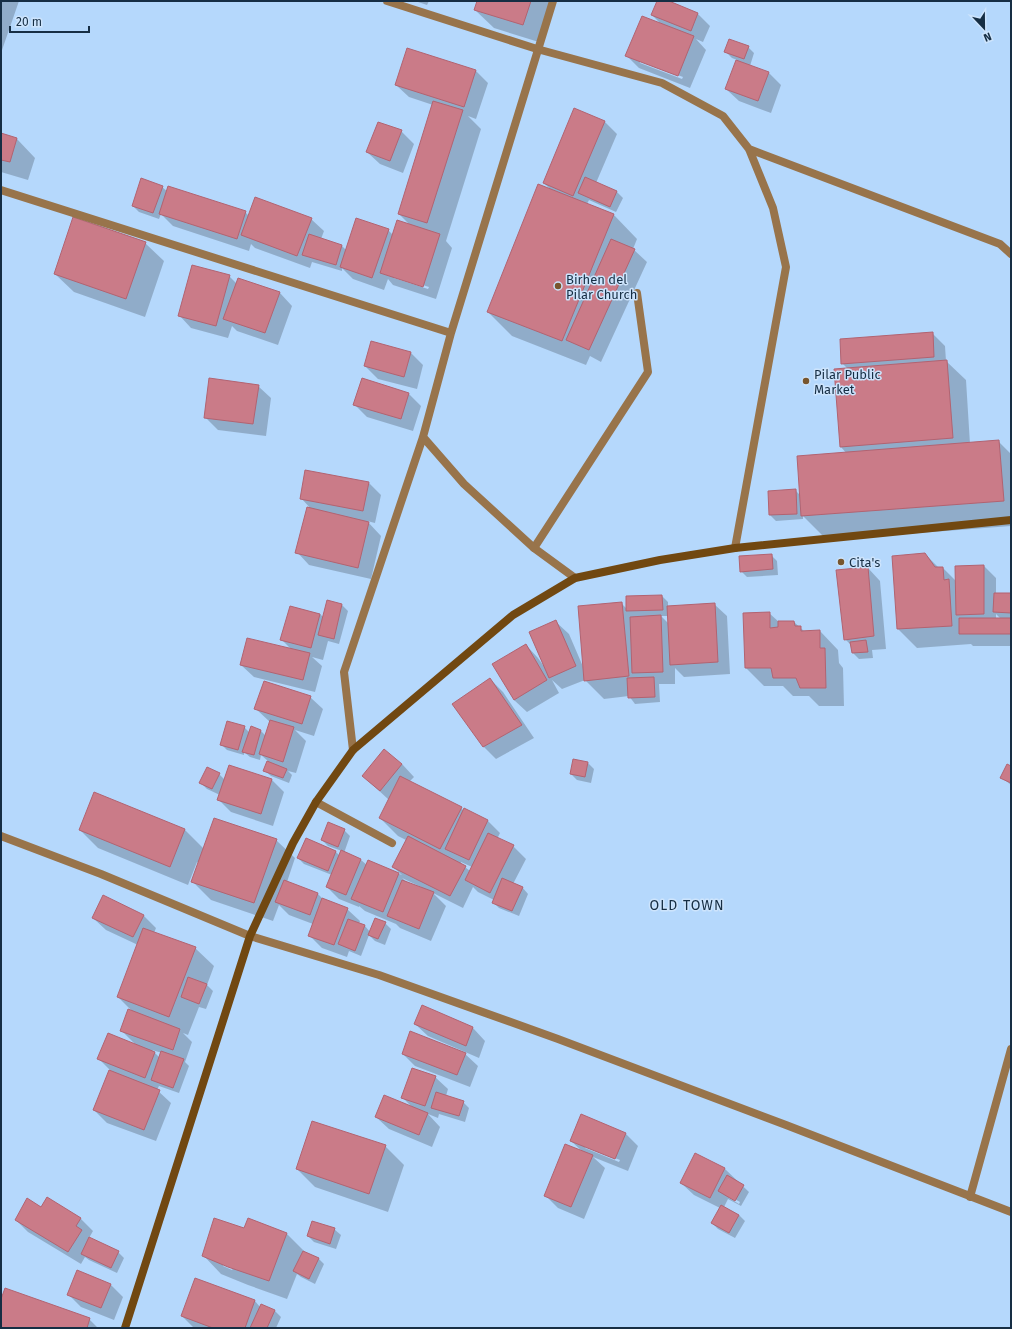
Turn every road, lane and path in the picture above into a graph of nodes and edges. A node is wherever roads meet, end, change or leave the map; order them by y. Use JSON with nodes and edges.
{"nodes":[{"id":1,"x":387,"y":1,"type":"edge"},
{"id":2,"x":553,"y":1,"type":"edge"},
{"id":3,"x":537,"y":49,"type":"junction"},
{"id":4,"x":749,"y":149,"type":"junction"},
{"id":5,"x":1,"y":190,"type":"edge"},
{"id":6,"x":1011,"y":254,"type":"edge"},
{"id":7,"x":637,"y":293,"type":"dead end"},
{"id":8,"x":451,"y":333,"type":"junction"},
{"id":9,"x":423,"y":437,"type":"junction"},
{"id":10,"x":1011,"y":520,"type":"edge"},
{"id":11,"x":534,"y":548,"type":"junction"},
{"id":12,"x":735,"y":548,"type":"junction"},
{"id":13,"x":575,"y":578,"type":"junction"},
{"id":14,"x":353,"y":750,"type":"junction"},
{"id":15,"x":316,"y":802,"type":"junction"},
{"id":16,"x":1,"y":836,"type":"edge"},
{"id":17,"x":392,"y":843,"type":"dead end"},
{"id":18,"x":250,"y":936,"type":"junction"},
{"id":19,"x":1011,"y":1049,"type":"edge"},
{"id":20,"x":970,"y":1197,"type":"junction"},
{"id":21,"x":1011,"y":1212,"type":"edge"},
{"id":22,"x":125,"y":1328,"type":"edge"}],
"edges":[{"from":1,"to":3,"type":"street"},
{"from":2,"to":3,"type":"street"},
{"from":3,"to":4,"type":"street"},
{"from":3,"to":8,"type":"street"},
{"from":4,"to":6,"type":"street"},
{"from":4,"to":12,"type":"street"},
{"from":5,"to":8,"type":"street"},
{"from":7,"to":11,"type":"street"},
{"from":8,"to":9,"type":"street"},
{"from":9,"to":11,"type":"street"},
{"from":9,"to":14,"type":"street"},
{"from":10,"to":12,"type":"main road"},
{"from":11,"to":13,"type":"street"},
{"from":12,"to":13,"type":"main road"},
{"from":13,"to":14,"type":"main road"},
{"from":14,"to":15,"type":"main road"},
{"from":15,"to":17,"type":"street"},
{"from":15,"to":18,"type":"main road"},
{"from":16,"to":18,"type":"street"},
{"from":18,"to":20,"type":"street"},
{"from":18,"to":22,"type":"main road"},
{"from":19,"to":20,"type":"street"},
{"from":20,"to":21,"type":"street"}]}
